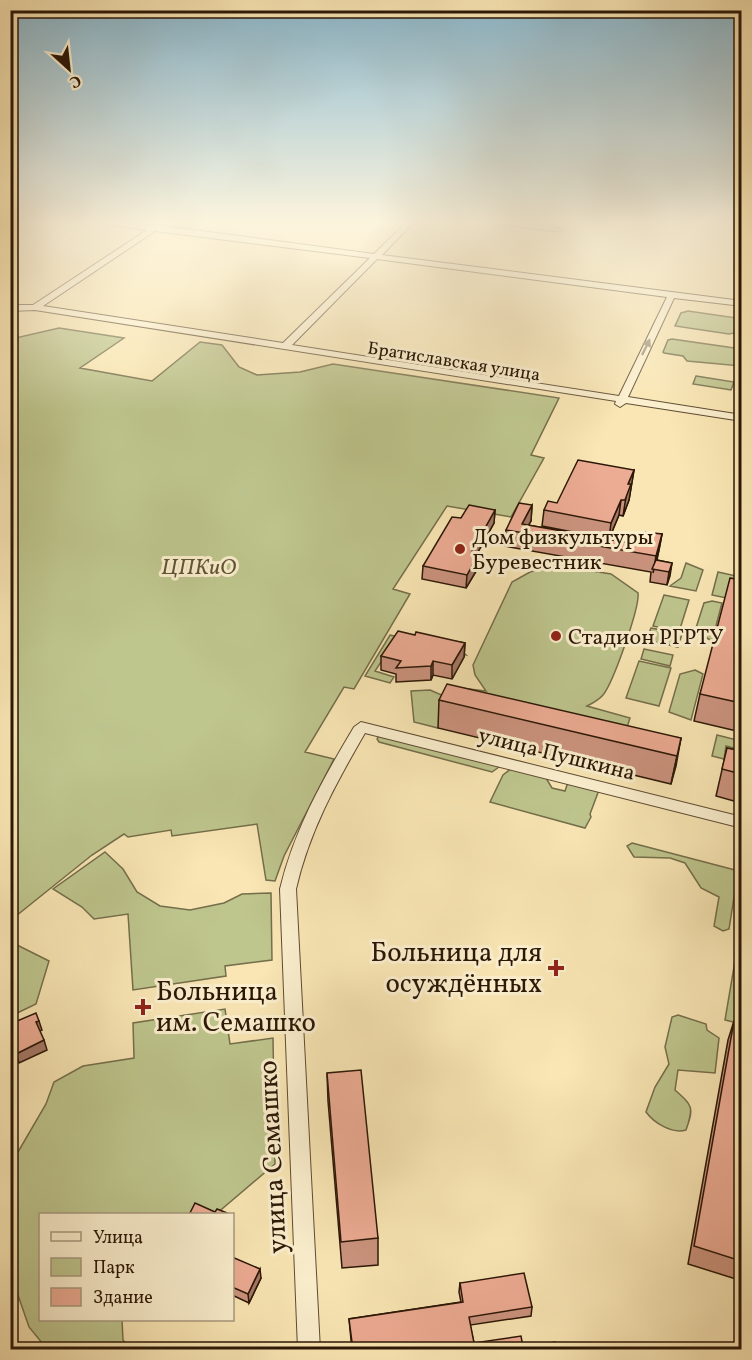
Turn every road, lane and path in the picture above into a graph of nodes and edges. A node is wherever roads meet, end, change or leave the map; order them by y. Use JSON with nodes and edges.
{"nodes":[{"id":1,"x":67,"y":285,"type":"edge"},
{"id":2,"x":346,"y":285,"type":"edge"},
{"id":3,"x":604,"y":285,"type":"edge"},
{"id":4,"x":672,"y":294,"type":"junction"},
{"id":5,"x":741,"y":304,"type":"edge"},
{"id":6,"x":35,"y":307,"type":"junction"},
{"id":7,"x":10,"y":308,"type":"edge"},
{"id":8,"x":285,"y":346,"type":"junction"},
{"id":9,"x":620,"y":402,"type":"junction"},
{"id":10,"x":741,"y":418,"type":"edge"},
{"id":11,"x":741,"y":424,"type":"edge"},
{"id":12,"x":361,"y":727,"type":"joint"},
{"id":13,"x":741,"y":823,"type":"edge"},
{"id":14,"x":309,"y":1350,"type":"edge"}],
"edges":[{"from":1,"to":6,"type":"street"},
{"from":2,"to":8,"type":"street"},
{"from":3,"to":4,"type":"street"},
{"from":4,"to":5,"type":"street"},
{"from":9,"to":4,"type":"street","one_way":true},
{"from":6,"to":7,"type":"street","name":"Братиславская улица"},
{"from":6,"to":8,"type":"street","name":"Братиславская улица"},
{"from":8,"to":9,"type":"street","name":"Братиславская улица"},
{"from":9,"to":10,"type":"street","name":"Братиславская улица"},
{"from":9,"to":11,"type":"street","name":"Братиславская улица"},
{"from":12,"to":13,"type":"street","name":"улица Пушкина"},
{"from":12,"to":14,"type":"street","name":"улица Семашко"}]}
